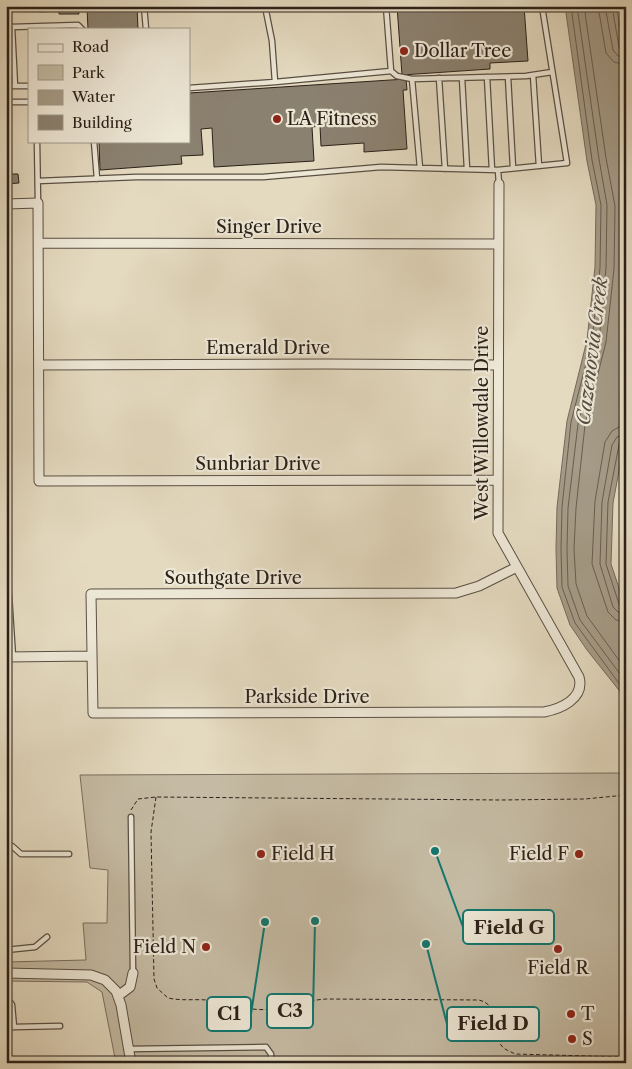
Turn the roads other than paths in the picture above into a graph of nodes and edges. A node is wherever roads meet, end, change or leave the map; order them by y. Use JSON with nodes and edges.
{"nodes":[{"id":1,"x":144,"y":6,"type":"edge"},
{"id":2,"x":266,"y":6,"type":"edge"},
{"id":3,"x":386,"y":6,"type":"edge"},
{"id":4,"x":542,"y":6,"type":"edge"},
{"id":5,"x":6,"y":22,"type":"edge"},
{"id":6,"x":12,"y":27,"type":"junction"},
{"id":7,"x":56,"y":27,"type":"edge"},
{"id":8,"x":34,"y":28,"type":"edge"},
{"id":9,"x":81,"y":28,"type":"edge"},
{"id":10,"x":146,"y":28,"type":"edge"},
{"id":11,"x":391,"y":72,"type":"junction"},
{"id":12,"x":552,"y":72,"type":"junction"},
{"id":13,"x":533,"y":75,"type":"junction"},
{"id":14,"x":487,"y":77,"type":"junction"},
{"id":15,"x":508,"y":77,"type":"junction"},
{"id":16,"x":439,"y":78,"type":"junction"},
{"id":17,"x":462,"y":78,"type":"junction"},
{"id":18,"x":412,"y":79,"type":"junction"},
{"id":19,"x":275,"y":82,"type":"junction"},
{"id":20,"x":6,"y":86,"type":"edge"},
{"id":21,"x":15,"y":86,"type":"junction"},
{"id":22,"x":28,"y":86,"type":"edge"},
{"id":23,"x":190,"y":88,"type":"edge"},
{"id":24,"x":6,"y":102,"type":"edge"},
{"id":25,"x":28,"y":102,"type":"edge"},
{"id":26,"x":37,"y":142,"type":"edge"},
{"id":27,"x":94,"y":142,"type":"edge"},
{"id":28,"x":539,"y":166,"type":"junction"},
{"id":29,"x":420,"y":168,"type":"junction"},
{"id":30,"x":512,"y":168,"type":"junction"},
{"id":31,"x":445,"y":169,"type":"junction"},
{"id":32,"x":467,"y":169,"type":"junction"},
{"id":33,"x":495,"y":170,"type":"junction"},
{"id":34,"x":97,"y":179,"type":"junction"},
{"id":35,"x":38,"y":181,"type":"junction"},
{"id":36,"x":499,"y":184,"type":"joint"},
{"id":37,"x":38,"y":203,"type":"junction"},
{"id":38,"x":6,"y":204,"type":"edge"},
{"id":39,"x":38,"y":243,"type":"junction"},
{"id":40,"x":499,"y":244,"type":"junction"},
{"id":41,"x":39,"y":365,"type":"junction"},
{"id":42,"x":498,"y":365,"type":"junction"},
{"id":43,"x":498,"y":480,"type":"junction"},
{"id":44,"x":517,"y":567,"type":"junction"},
{"id":45,"x":6,"y":595,"type":"edge"},
{"id":46,"x":9,"y":638,"type":"edge"},
{"id":47,"x":92,"y":656,"type":"junction"},
{"id":48,"x":10,"y":657,"type":"edge"},
{"id":49,"x":574,"y":698,"type":"joint"},
{"id":50,"x":131,"y":817,"type":"dead end"},
{"id":51,"x":6,"y":847,"type":"edge"},
{"id":52,"x":69,"y":854,"type":"dead end"},
{"id":53,"x":46,"y":937,"type":"dead end"},
{"id":54,"x":6,"y":950,"type":"edge"},
{"id":55,"x":6,"y":973,"type":"edge"},
{"id":56,"x":134,"y":973,"type":"joint"},
{"id":57,"x":118,"y":996,"type":"junction"},
{"id":58,"x":6,"y":1003,"type":"edge"},
{"id":59,"x":60,"y":1026,"type":"dead end"},
{"id":60,"x":6,"y":1028,"type":"edge"},
{"id":61,"x":14,"y":1028,"type":"junction"},
{"id":62,"x":129,"y":1049,"type":"junction"},
{"id":63,"x":131,"y":1063,"type":"edge"},
{"id":64,"x":271,"y":1063,"type":"edge"}],
"edges":[{"from":1,"to":10,"type":"lane"},
{"from":2,"to":19,"type":"lane"},
{"from":3,"to":11,"type":"lane"},
{"from":4,"to":12,"type":"lane"},
{"from":5,"to":6,"type":"lane"},
{"from":6,"to":8,"type":"lane"},
{"from":6,"to":21,"type":"lane"},
{"from":7,"to":8,"type":"lane"},
{"from":7,"to":9,"type":"lane"},
{"from":11,"to":18,"type":"lane"},
{"from":11,"to":19,"type":"lane"},
{"from":12,"to":13,"type":"lane"},
{"from":12,"to":28,"type":"lane"},
{"from":13,"to":15,"type":"lane"},
{"from":13,"to":28,"type":"lane"},
{"from":14,"to":15,"type":"lane"},
{"from":14,"to":17,"type":"lane"},
{"from":14,"to":33,"type":"lane"},
{"from":15,"to":30,"type":"lane"},
{"from":16,"to":17,"type":"lane"},
{"from":16,"to":18,"type":"lane"},
{"from":16,"to":31,"type":"lane"},
{"from":17,"to":32,"type":"lane"},
{"from":18,"to":29,"type":"lane"},
{"from":19,"to":23,"type":"lane"},
{"from":20,"to":21,"type":"lane"},
{"from":21,"to":22,"type":"lane"},
{"from":24,"to":25,"type":"lane"},
{"from":26,"to":35,"type":"lane"},
{"from":27,"to":34,"type":"lane"},
{"from":28,"to":30,"type":"lane"},
{"from":29,"to":31,"type":"lane"},
{"from":29,"to":34,"type":"lane"},
{"from":30,"to":33,"type":"lane"},
{"from":31,"to":32,"type":"lane"},
{"from":32,"to":33,"type":"lane"},
{"from":33,"to":36,"type":"lane"},
{"from":34,"to":35,"type":"lane"},
{"from":35,"to":37,"type":"lane"},
{"from":36,"to":40,"type":"street","name":"West Willowdale Drive"},
{"from":37,"to":38,"type":"street"},
{"from":37,"to":39,"type":"street"},
{"from":39,"to":40,"type":"street","name":"Singer Drive"},
{"from":39,"to":41,"type":"street"},
{"from":40,"to":42,"type":"street","name":"West Willowdale Drive"},
{"from":41,"to":42,"type":"street","name":"Emerald Drive"},
{"from":41,"to":43,"type":"street","name":"Sunbriar Drive"},
{"from":42,"to":43,"type":"street","name":"West Willowdale Drive"},
{"from":43,"to":44,"type":"street","name":"West Willowdale Drive"},
{"from":44,"to":47,"type":"street","name":"Southgate Drive"},
{"from":44,"to":49,"type":"street","name":"West Willowdale Drive"},
{"from":45,"to":46,"type":"lane"},
{"from":46,"to":48,"type":"lane"},
{"from":47,"to":48,"type":"street"},
{"from":47,"to":49,"type":"street","name":"Parkside Drive"},
{"from":50,"to":56,"type":"lane"},
{"from":51,"to":52,"type":"lane"},
{"from":53,"to":54,"type":"lane"},
{"from":55,"to":57,"type":"street"},
{"from":56,"to":57,"type":"street"},
{"from":57,"to":62,"type":"street"},
{"from":58,"to":61,"type":"lane"},
{"from":59,"to":61,"type":"lane"},
{"from":60,"to":61,"type":"lane"},
{"from":62,"to":63,"type":"street"},
{"from":62,"to":64,"type":"lane"}]}
